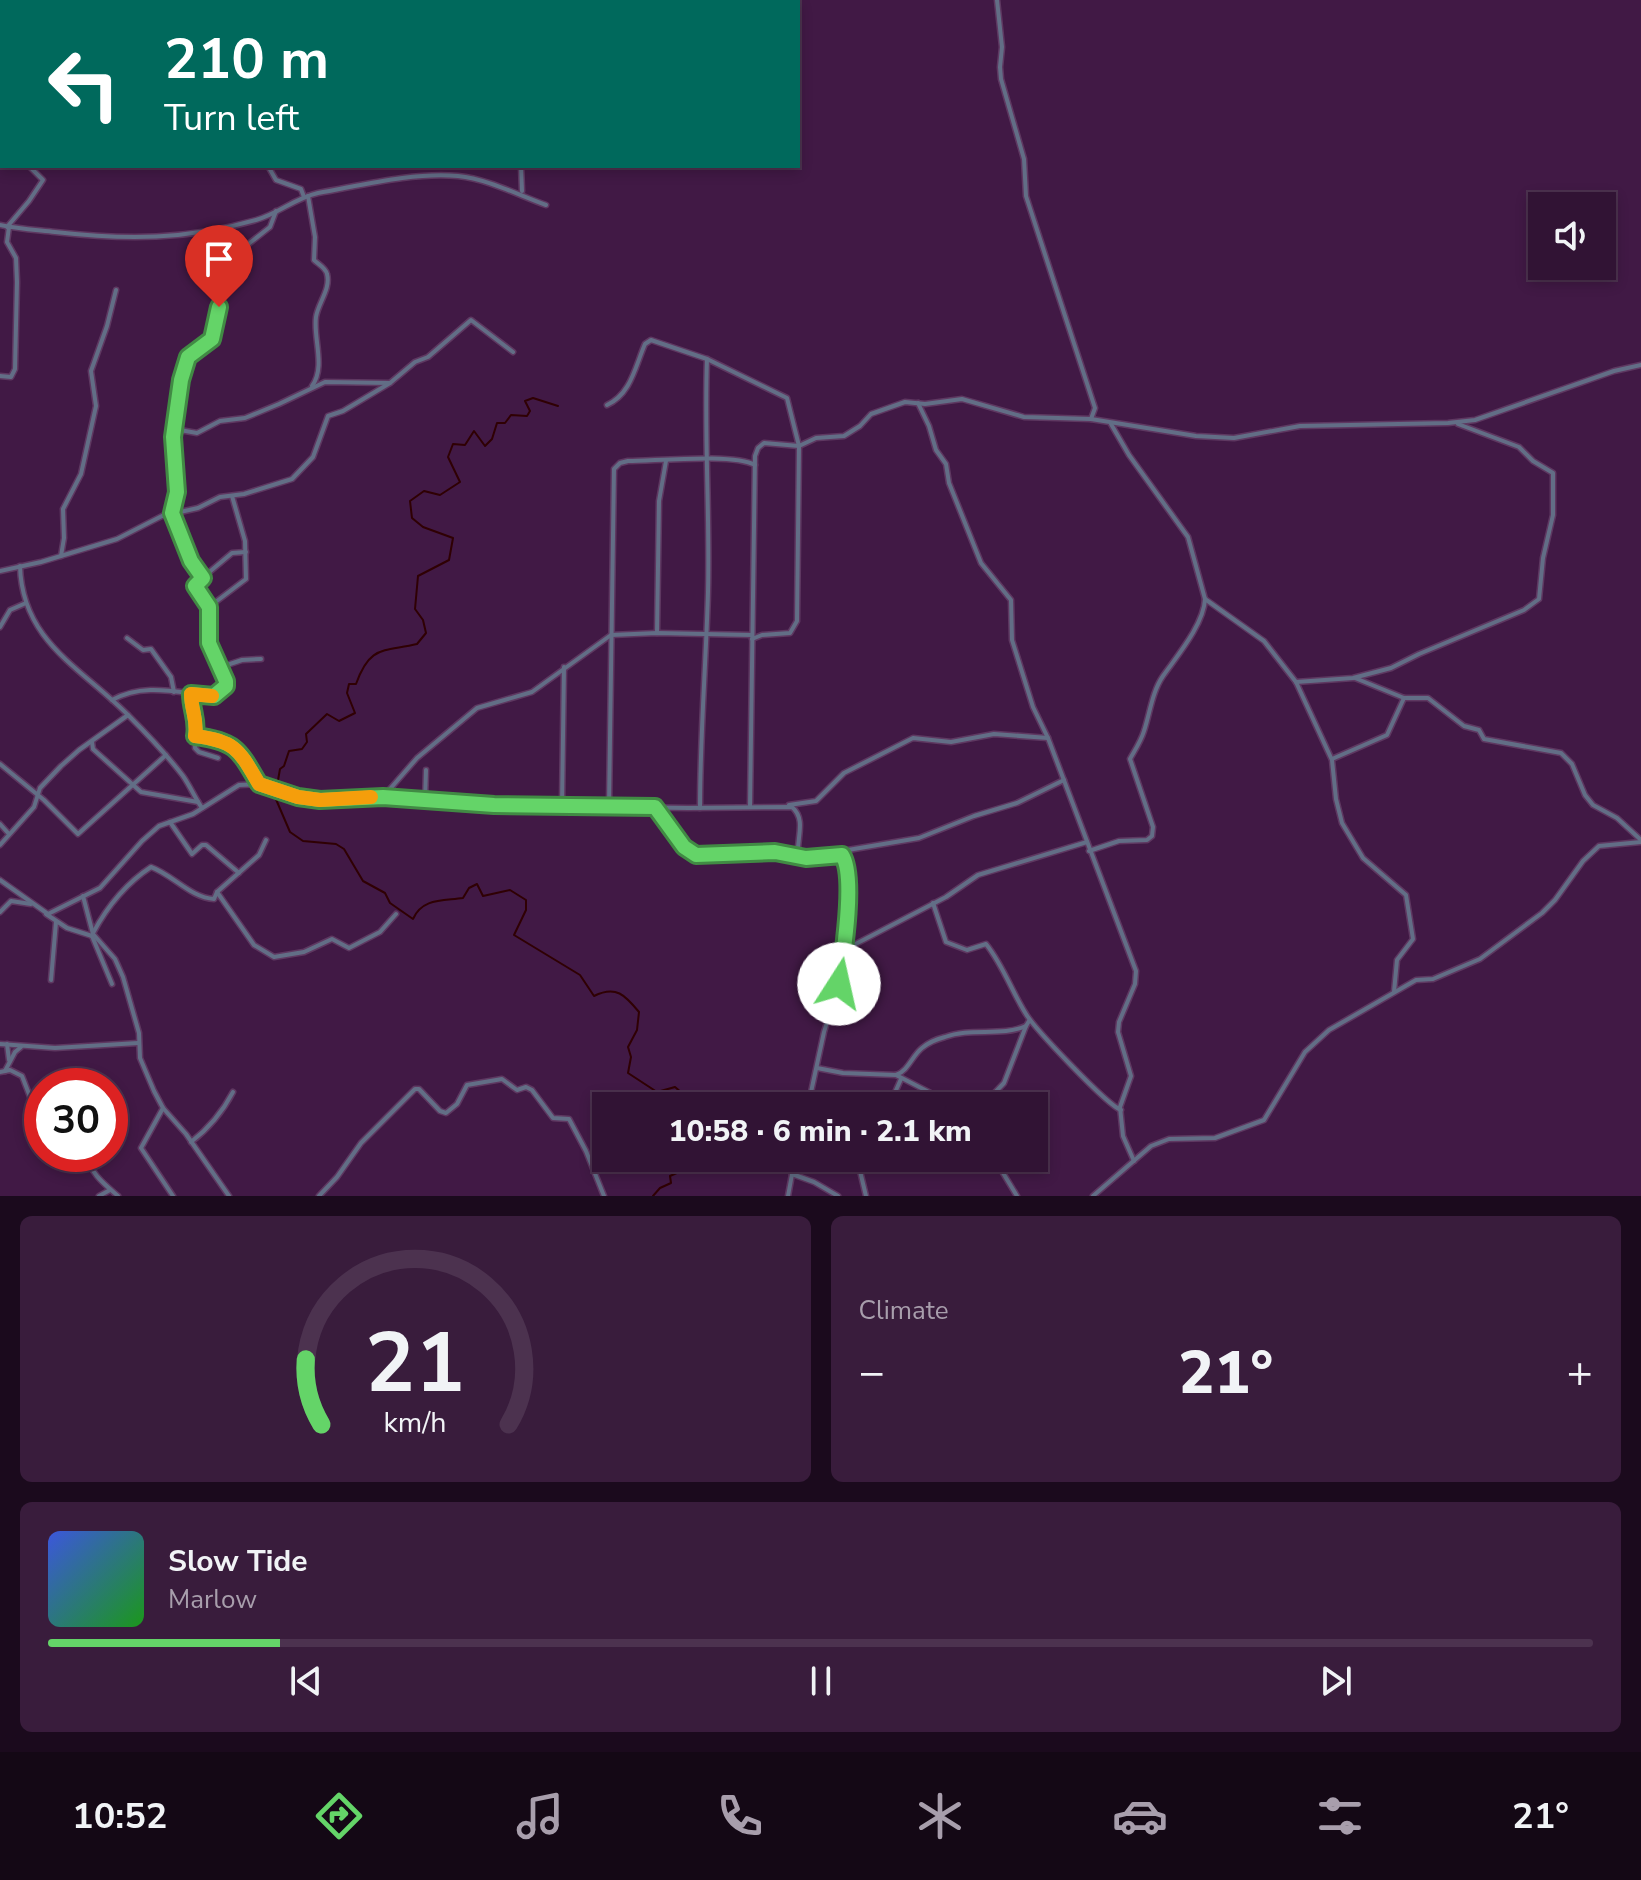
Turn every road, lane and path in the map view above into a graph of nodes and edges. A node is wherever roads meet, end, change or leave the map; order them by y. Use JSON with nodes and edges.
{"nodes":[{"id":1,"x":997,"y":0,"type":"edge"},
{"id":2,"x":31,"y":168,"type":"edge"},
{"id":3,"x":269,"y":168,"type":"edge"},
{"id":4,"x":521,"y":168,"type":"edge"},
{"id":5,"x":522,"y":191,"type":"dead end"},
{"id":6,"x":306,"y":196,"type":"junction"},
{"id":7,"x":546,"y":205,"type":"dead end"},
{"id":8,"x":276,"y":211,"type":"junction"},
{"id":9,"x":0,"y":225,"type":"edge"},
{"id":10,"x":8,"y":227,"type":"junction"},
{"id":11,"x":116,"y":290,"type":"dead end"},
{"id":12,"x":513,"y":352,"type":"dead end"},
{"id":13,"x":707,"y":359,"type":"junction"},
{"id":14,"x":1641,"y":365,"type":"edge"},
{"id":15,"x":0,"y":376,"type":"edge"},
{"id":16,"x":390,"y":383,"type":"junction"},
{"id":17,"x":310,"y":388,"type":"junction"},
{"id":18,"x":918,"y":403,"type":"junction"},
{"id":19,"x":607,"y":405,"type":"dead end"},
{"id":20,"x":1096,"y":411,"type":"junction"},
{"id":21,"x":1091,"y":419,"type":"junction"},
{"id":22,"x":1107,"y":422,"type":"junction"},
{"id":23,"x":1455,"y":422,"type":"junction"},
{"id":24,"x":174,"y":429,"type":"junction"},
{"id":25,"x":799,"y":446,"type":"junction"},
{"id":26,"x":705,"y":459,"type":"junction"},
{"id":27,"x":666,"y":461,"type":"junction"},
{"id":28,"x":755,"y":465,"type":"junction"},
{"id":29,"x":232,"y":496,"type":"junction"},
{"id":30,"x":172,"y":513,"type":"junction"},
{"id":31,"x":246,"y":552,"type":"junction"},
{"id":32,"x":60,"y":556,"type":"junction"},
{"id":33,"x":20,"y":566,"type":"junction"},
{"id":34,"x":13,"y":569,"type":"junction"},
{"id":35,"x":0,"y":571,"type":"edge"},
{"id":36,"x":20,"y":578,"type":"junction"},
{"id":37,"x":203,"y":578,"type":"junction"},
{"id":38,"x":1205,"y":599,"type":"junction"},
{"id":39,"x":26,"y":603,"type":"junction"},
{"id":40,"x":1213,"y":605,"type":"junction"},
{"id":41,"x":209,"y":607,"type":"junction"},
{"id":42,"x":1205,"y":608,"type":"junction"},
{"id":43,"x":0,"y":627,"type":"edge"},
{"id":44,"x":657,"y":633,"type":"junction"},
{"id":45,"x":611,"y":635,"type":"junction"},
{"id":46,"x":705,"y":635,"type":"junction"},
{"id":47,"x":752,"y":637,"type":"junction"},
{"id":48,"x":127,"y":638,"type":"dead end"},
{"id":49,"x":261,"y":659,"type":"dead end"},
{"id":50,"x":221,"y":667,"type":"junction"},
{"id":51,"x":564,"y":667,"type":"junction"},
{"id":52,"x":1353,"y":678,"type":"junction"},
{"id":53,"x":1296,"y":682,"type":"junction"},
{"id":54,"x":174,"y":692,"type":"junction"},
{"id":55,"x":191,"y":694,"type":"junction"},
{"id":56,"x":1404,"y":698,"type":"junction"},
{"id":57,"x":112,"y":700,"type":"junction"},
{"id":58,"x":128,"y":715,"type":"junction"},
{"id":59,"x":195,"y":736,"type":"junction"},
{"id":60,"x":1048,"y":738,"type":"junction"},
{"id":61,"x":93,"y":740,"type":"junction"},
{"id":62,"x":166,"y":755,"type":"junction"},
{"id":63,"x":218,"y":758,"type":"dead end"},
{"id":64,"x":1332,"y":760,"type":"junction"},
{"id":65,"x":0,"y":764,"type":"edge"},
{"id":66,"x":426,"y":770,"type":"dead end"},
{"id":67,"x":1064,"y":780,"type":"junction"},
{"id":68,"x":259,"y":784,"type":"junction"},
{"id":69,"x":133,"y":786,"type":"junction"},
{"id":70,"x":383,"y":797,"type":"junction"},
{"id":71,"x":40,"y":799,"type":"junction"},
{"id":72,"x":425,"y":801,"type":"junction"},
{"id":73,"x":198,"y":802,"type":"junction"},
{"id":74,"x":562,"y":805,"type":"junction"},
{"id":75,"x":609,"y":805,"type":"junction"},
{"id":76,"x":787,"y":806,"type":"junction"},
{"id":77,"x":655,"y":807,"type":"junction"},
{"id":78,"x":750,"y":807,"type":"junction"},
{"id":79,"x":202,"y":808,"type":"junction"},
{"id":80,"x":700,"y":808,"type":"junction"},
{"id":81,"x":170,"y":822,"type":"junction"},
{"id":82,"x":0,"y":824,"type":"edge"},
{"id":83,"x":9,"y":834,"type":"junction"},
{"id":84,"x":266,"y":840,"type":"dead end"},
{"id":85,"x":1641,"y":841,"type":"edge"},
{"id":86,"x":1087,"y":842,"type":"junction"},
{"id":87,"x":0,"y":845,"type":"edge"},
{"id":88,"x":1089,"y":851,"type":"junction"},
{"id":89,"x":842,"y":855,"type":"junction"},
{"id":90,"x":798,"y":857,"type":"junction"},
{"id":91,"x":239,"y":873,"type":"junction"},
{"id":92,"x":0,"y":880,"type":"edge"},
{"id":93,"x":217,"y":892,"type":"junction"},
{"id":94,"x":83,"y":896,"type":"junction"},
{"id":95,"x":933,"y":903,"type":"junction"},
{"id":96,"x":34,"y":904,"type":"junction"},
{"id":97,"x":0,"y":912,"type":"edge"},
{"id":98,"x":46,"y":914,"type":"junction"},
{"id":99,"x":396,"y":914,"type":"dead end"},
{"id":100,"x":56,"y":922,"type":"junction"},
{"id":101,"x":92,"y":934,"type":"junction"},
{"id":102,"x":845,"y":950,"type":"junction"},
{"id":103,"x":51,"y":980,"type":"dead end"},
{"id":104,"x":112,"y":984,"type":"dead end"},
{"id":105,"x":1394,"y":993,"type":"junction"},
{"id":106,"x":1029,"y":1019,"type":"junction"},
{"id":107,"x":1026,"y":1026,"type":"junction"},
{"id":108,"x":138,"y":1043,"type":"junction"},
{"id":109,"x":0,"y":1044,"type":"edge"},
{"id":110,"x":7,"y":1044,"type":"junction"},
{"id":111,"x":23,"y":1045,"type":"junction"},
{"id":112,"x":9,"y":1063,"type":"junction"},
{"id":113,"x":817,"y":1068,"type":"junction"},
{"id":114,"x":3,"y":1072,"type":"edge"},
{"id":115,"x":900,"y":1076,"type":"junction"},
{"id":116,"x":24,"y":1081,"type":"edge"},
{"id":117,"x":233,"y":1092,"type":"dead end"},
{"id":118,"x":811,"y":1092,"type":"edge"},
{"id":119,"x":894,"y":1092,"type":"edge"},
{"id":120,"x":930,"y":1092,"type":"edge"},
{"id":121,"x":995,"y":1092,"type":"edge"},
{"id":122,"x":163,"y":1108,"type":"junction"},
{"id":123,"x":1121,"y":1110,"type":"junction"},
{"id":124,"x":191,"y":1142,"type":"junction"},
{"id":125,"x":1134,"y":1161,"type":"junction"},
{"id":126,"x":94,"y":1172,"type":"edge"},
{"id":127,"x":860,"y":1172,"type":"edge"},
{"id":128,"x":1002,"y":1172,"type":"edge"},
{"id":129,"x":792,"y":1174,"type":"joint"},
{"id":130,"x":110,"y":1190,"type":"junction"},
{"id":131,"x":99,"y":1196,"type":"edge"},
{"id":132,"x":118,"y":1196,"type":"edge"},
{"id":133,"x":173,"y":1196,"type":"edge"},
{"id":134,"x":229,"y":1196,"type":"edge"},
{"id":135,"x":319,"y":1196,"type":"edge"},
{"id":136,"x":604,"y":1196,"type":"edge"},
{"id":137,"x":788,"y":1196,"type":"edge"},
{"id":138,"x":838,"y":1196,"type":"edge"},
{"id":139,"x":866,"y":1196,"type":"edge"},
{"id":140,"x":1017,"y":1196,"type":"edge"},
{"id":141,"x":1093,"y":1196,"type":"edge"}],
"edges":[{"from":1,"to":20,"type":"street"},
{"from":2,"to":10,"type":"street"},
{"from":3,"to":6,"type":"street"},
{"from":4,"to":5,"type":"street"},
{"from":6,"to":7,"type":"street"},
{"from":6,"to":8,"type":"street"},
{"from":6,"to":17,"type":"street"},
{"from":8,"to":10,"type":"street"},
{"from":8,"to":24,"type":"street"},
{"from":9,"to":10,"type":"street"},
{"from":10,"to":15,"type":"street"},
{"from":11,"to":32,"type":"street"},
{"from":12,"to":16,"type":"street"},
{"from":13,"to":19,"type":"street"},
{"from":13,"to":25,"type":"street"},
{"from":13,"to":26,"type":"street"},
{"from":14,"to":23,"type":"street"},
{"from":16,"to":17,"type":"street"},
{"from":16,"to":29,"type":"street"},
{"from":17,"to":24,"type":"street"},
{"from":18,"to":21,"type":"street"},
{"from":18,"to":25,"type":"street"},
{"from":18,"to":60,"type":"street"},
{"from":20,"to":21,"type":"street"},
{"from":20,"to":22,"type":"street"},
{"from":21,"to":22,"type":"street"},
{"from":22,"to":23,"type":"street"},
{"from":22,"to":38,"type":"street"},
{"from":23,"to":52,"type":"street"},
{"from":24,"to":30,"type":"street"},
{"from":25,"to":28,"type":"street"},
{"from":25,"to":47,"type":"street"},
{"from":26,"to":27,"type":"street"},
{"from":26,"to":28,"type":"street"},
{"from":26,"to":46,"type":"street"},
{"from":27,"to":44,"type":"street"},
{"from":27,"to":45,"type":"street"},
{"from":28,"to":47,"type":"street"},
{"from":29,"to":30,"type":"street"},
{"from":29,"to":31,"type":"street"},
{"from":30,"to":32,"type":"street"},
{"from":30,"to":37,"type":"street"},
{"from":31,"to":37,"type":"street"},
{"from":31,"to":41,"type":"street"},
{"from":32,"to":33,"type":"street"},
{"from":33,"to":34,"type":"street"},
{"from":33,"to":36,"type":"street"},
{"from":34,"to":35,"type":"street"},
{"from":34,"to":36,"type":"street"},
{"from":36,"to":39,"type":"street"},
{"from":37,"to":41,"type":"street"},
{"from":38,"to":40,"type":"street"},
{"from":38,"to":42,"type":"street"},
{"from":39,"to":43,"type":"street"},
{"from":39,"to":57,"type":"street"},
{"from":40,"to":42,"type":"street"},
{"from":40,"to":53,"type":"street"},
{"from":41,"to":50,"type":"street"},
{"from":42,"to":88,"type":"street"},
{"from":44,"to":45,"type":"street"},
{"from":44,"to":46,"type":"street"},
{"from":45,"to":51,"type":"street"},
{"from":45,"to":75,"type":"street"},
{"from":46,"to":47,"type":"street"},
{"from":46,"to":80,"type":"street"},
{"from":47,"to":78,"type":"street"},
{"from":48,"to":54,"type":"street"},
{"from":49,"to":50,"type":"street"},
{"from":50,"to":55,"type":"street"},
{"from":51,"to":70,"type":"street"},
{"from":51,"to":74,"type":"street"},
{"from":52,"to":53,"type":"street"},
{"from":52,"to":56,"type":"street"},
{"from":53,"to":64,"type":"street"},
{"from":54,"to":55,"type":"street"},
{"from":54,"to":57,"type":"street"},
{"from":55,"to":59,"type":"street"},
{"from":56,"to":64,"type":"street"},
{"from":56,"to":85,"type":"street"},
{"from":57,"to":58,"type":"street"},
{"from":58,"to":61,"type":"street"},
{"from":58,"to":62,"type":"street"},
{"from":59,"to":63,"type":"street"},
{"from":59,"to":68,"type":"street"},
{"from":60,"to":67,"type":"street"},
{"from":60,"to":76,"type":"street"},
{"from":61,"to":69,"type":"street"},
{"from":61,"to":71,"type":"street"},
{"from":62,"to":69,"type":"street"},
{"from":62,"to":73,"type":"street"},
{"from":64,"to":105,"type":"street"},
{"from":65,"to":71,"type":"street"},
{"from":66,"to":72,"type":"street"},
{"from":67,"to":86,"type":"street"},
{"from":67,"to":89,"type":"street"},
{"from":68,"to":70,"type":"street"},
{"from":68,"to":79,"type":"street"},
{"from":69,"to":71,"type":"street"},
{"from":69,"to":73,"type":"street"},
{"from":70,"to":72,"type":"street"},
{"from":71,"to":83,"type":"street"},
{"from":72,"to":74,"type":"street"},
{"from":73,"to":79,"type":"street"},
{"from":74,"to":75,"type":"street"},
{"from":75,"to":77,"type":"street"},
{"from":76,"to":78,"type":"street"},
{"from":76,"to":90,"type":"street"},
{"from":77,"to":80,"type":"street"},
{"from":77,"to":90,"type":"street"},
{"from":78,"to":80,"type":"street"},
{"from":79,"to":81,"type":"street"},
{"from":81,"to":91,"type":"street"},
{"from":81,"to":94,"type":"street"},
{"from":82,"to":83,"type":"street"},
{"from":83,"to":87,"type":"street"},
{"from":84,"to":91,"type":"street"},
{"from":85,"to":105,"type":"street"},
{"from":86,"to":88,"type":"street"},
{"from":86,"to":95,"type":"street"},
{"from":88,"to":123,"type":"street"},
{"from":89,"to":90,"type":"street"},
{"from":89,"to":102,"type":"street"},
{"from":91,"to":93,"type":"street"},
{"from":92,"to":96,"type":"street"},
{"from":93,"to":99,"type":"street"},
{"from":93,"to":101,"type":"street"},
{"from":94,"to":98,"type":"street"},
{"from":94,"to":101,"type":"street"},
{"from":95,"to":102,"type":"street"},
{"from":95,"to":106,"type":"street"},
{"from":96,"to":97,"type":"street"},
{"from":96,"to":98,"type":"street"},
{"from":98,"to":100,"type":"street"},
{"from":100,"to":101,"type":"street"},
{"from":100,"to":103,"type":"street"},
{"from":101,"to":104,"type":"street"},
{"from":101,"to":108,"type":"street"},
{"from":102,"to":113,"type":"street"},
{"from":105,"to":125,"type":"street"},
{"from":106,"to":107,"type":"street"},
{"from":106,"to":123,"type":"street"},
{"from":107,"to":115,"type":"street"},
{"from":107,"to":121,"type":"street"},
{"from":108,"to":111,"type":"street"},
{"from":108,"to":122,"type":"street"},
{"from":109,"to":110,"type":"street"},
{"from":110,"to":111,"type":"street"},
{"from":110,"to":112,"type":"street"},
{"from":111,"to":112,"type":"street"},
{"from":112,"to":114,"type":"street"},
{"from":113,"to":115,"type":"street"},
{"from":113,"to":118,"type":"street"},
{"from":114,"to":116,"type":"street"},
{"from":115,"to":119,"type":"street"},
{"from":115,"to":120,"type":"street"},
{"from":117,"to":124,"type":"street"},
{"from":122,"to":124,"type":"street"},
{"from":122,"to":133,"type":"street"},
{"from":123,"to":125,"type":"street"},
{"from":124,"to":134,"type":"street"},
{"from":125,"to":141,"type":"street"},
{"from":126,"to":130,"type":"street"},
{"from":127,"to":139,"type":"street"},
{"from":128,"to":140,"type":"street"},
{"from":129,"to":137,"type":"street"},
{"from":129,"to":138,"type":"street"},
{"from":130,"to":131,"type":"street"},
{"from":130,"to":132,"type":"street"},
{"from":135,"to":136,"type":"street"}]}
